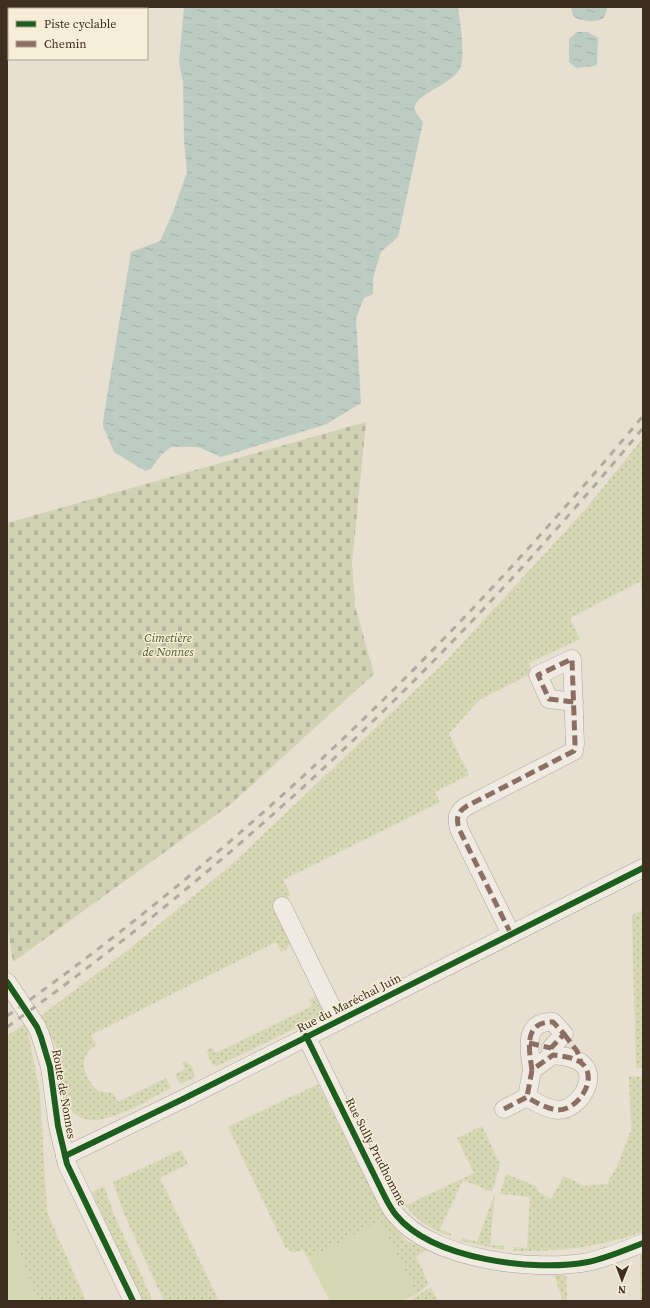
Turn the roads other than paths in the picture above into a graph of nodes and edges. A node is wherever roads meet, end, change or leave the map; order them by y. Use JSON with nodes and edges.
{"nodes":[{"id":1,"x":574,"y":702,"type":"dead end"},
{"id":2,"x":643,"y":868,"type":"edge"},
{"id":3,"x":282,"y":906,"type":"dead end"},
{"id":4,"x":511,"y":934,"type":"junction"},
{"id":5,"x":7,"y":982,"type":"edge"},
{"id":6,"x":338,"y":1020,"type":"junction"},
{"id":7,"x":564,"y":1034,"type":"junction"},
{"id":8,"x":306,"y":1036,"type":"junction"},
{"id":9,"x":529,"y":1042,"type":"junction"},
{"id":10,"x":552,"y":1052,"type":"junction"},
{"id":11,"x":581,"y":1062,"type":"junction"},
{"id":12,"x":532,"y":1070,"type":"junction"},
{"id":13,"x":526,"y":1096,"type":"junction"},
{"id":14,"x":504,"y":1109,"type":"dead end"},
{"id":15,"x":64,"y":1156,"type":"junction"},
{"id":16,"x":643,"y":1243,"type":"edge"},
{"id":17,"x":133,"y":1301,"type":"edge"}],
"edges":[{"from":1,"to":4,"type":"street"},
{"from":2,"to":4,"type":"street","name":"Rue du Maréchal Juin"},
{"from":3,"to":6,"type":"street","name":"Rue du Maréchal Juin"},
{"from":4,"to":6,"type":"street","name":"Rue du Maréchal Juin"},
{"from":5,"to":15,"type":"street","name":"Route de Nonnes"},
{"from":6,"to":8,"type":"street","name":"Rue du Maréchal Juin"},
{"from":7,"to":9,"type":"street"},
{"from":7,"to":10,"type":"street"},
{"from":7,"to":11,"type":"street"},
{"from":8,"to":15,"type":"street","name":"Rue du Maréchal Juin"},
{"from":8,"to":16,"type":"street","name":"Rue Sully Prudhomme"},
{"from":9,"to":10,"type":"street"},
{"from":9,"to":12,"type":"street"},
{"from":10,"to":11,"type":"street"},
{"from":10,"to":12,"type":"street"},
{"from":11,"to":13,"type":"street"},
{"from":12,"to":13,"type":"street"},
{"from":13,"to":14,"type":"street"},
{"from":15,"to":17,"type":"street","name":"Route de Nonnes"}]}
